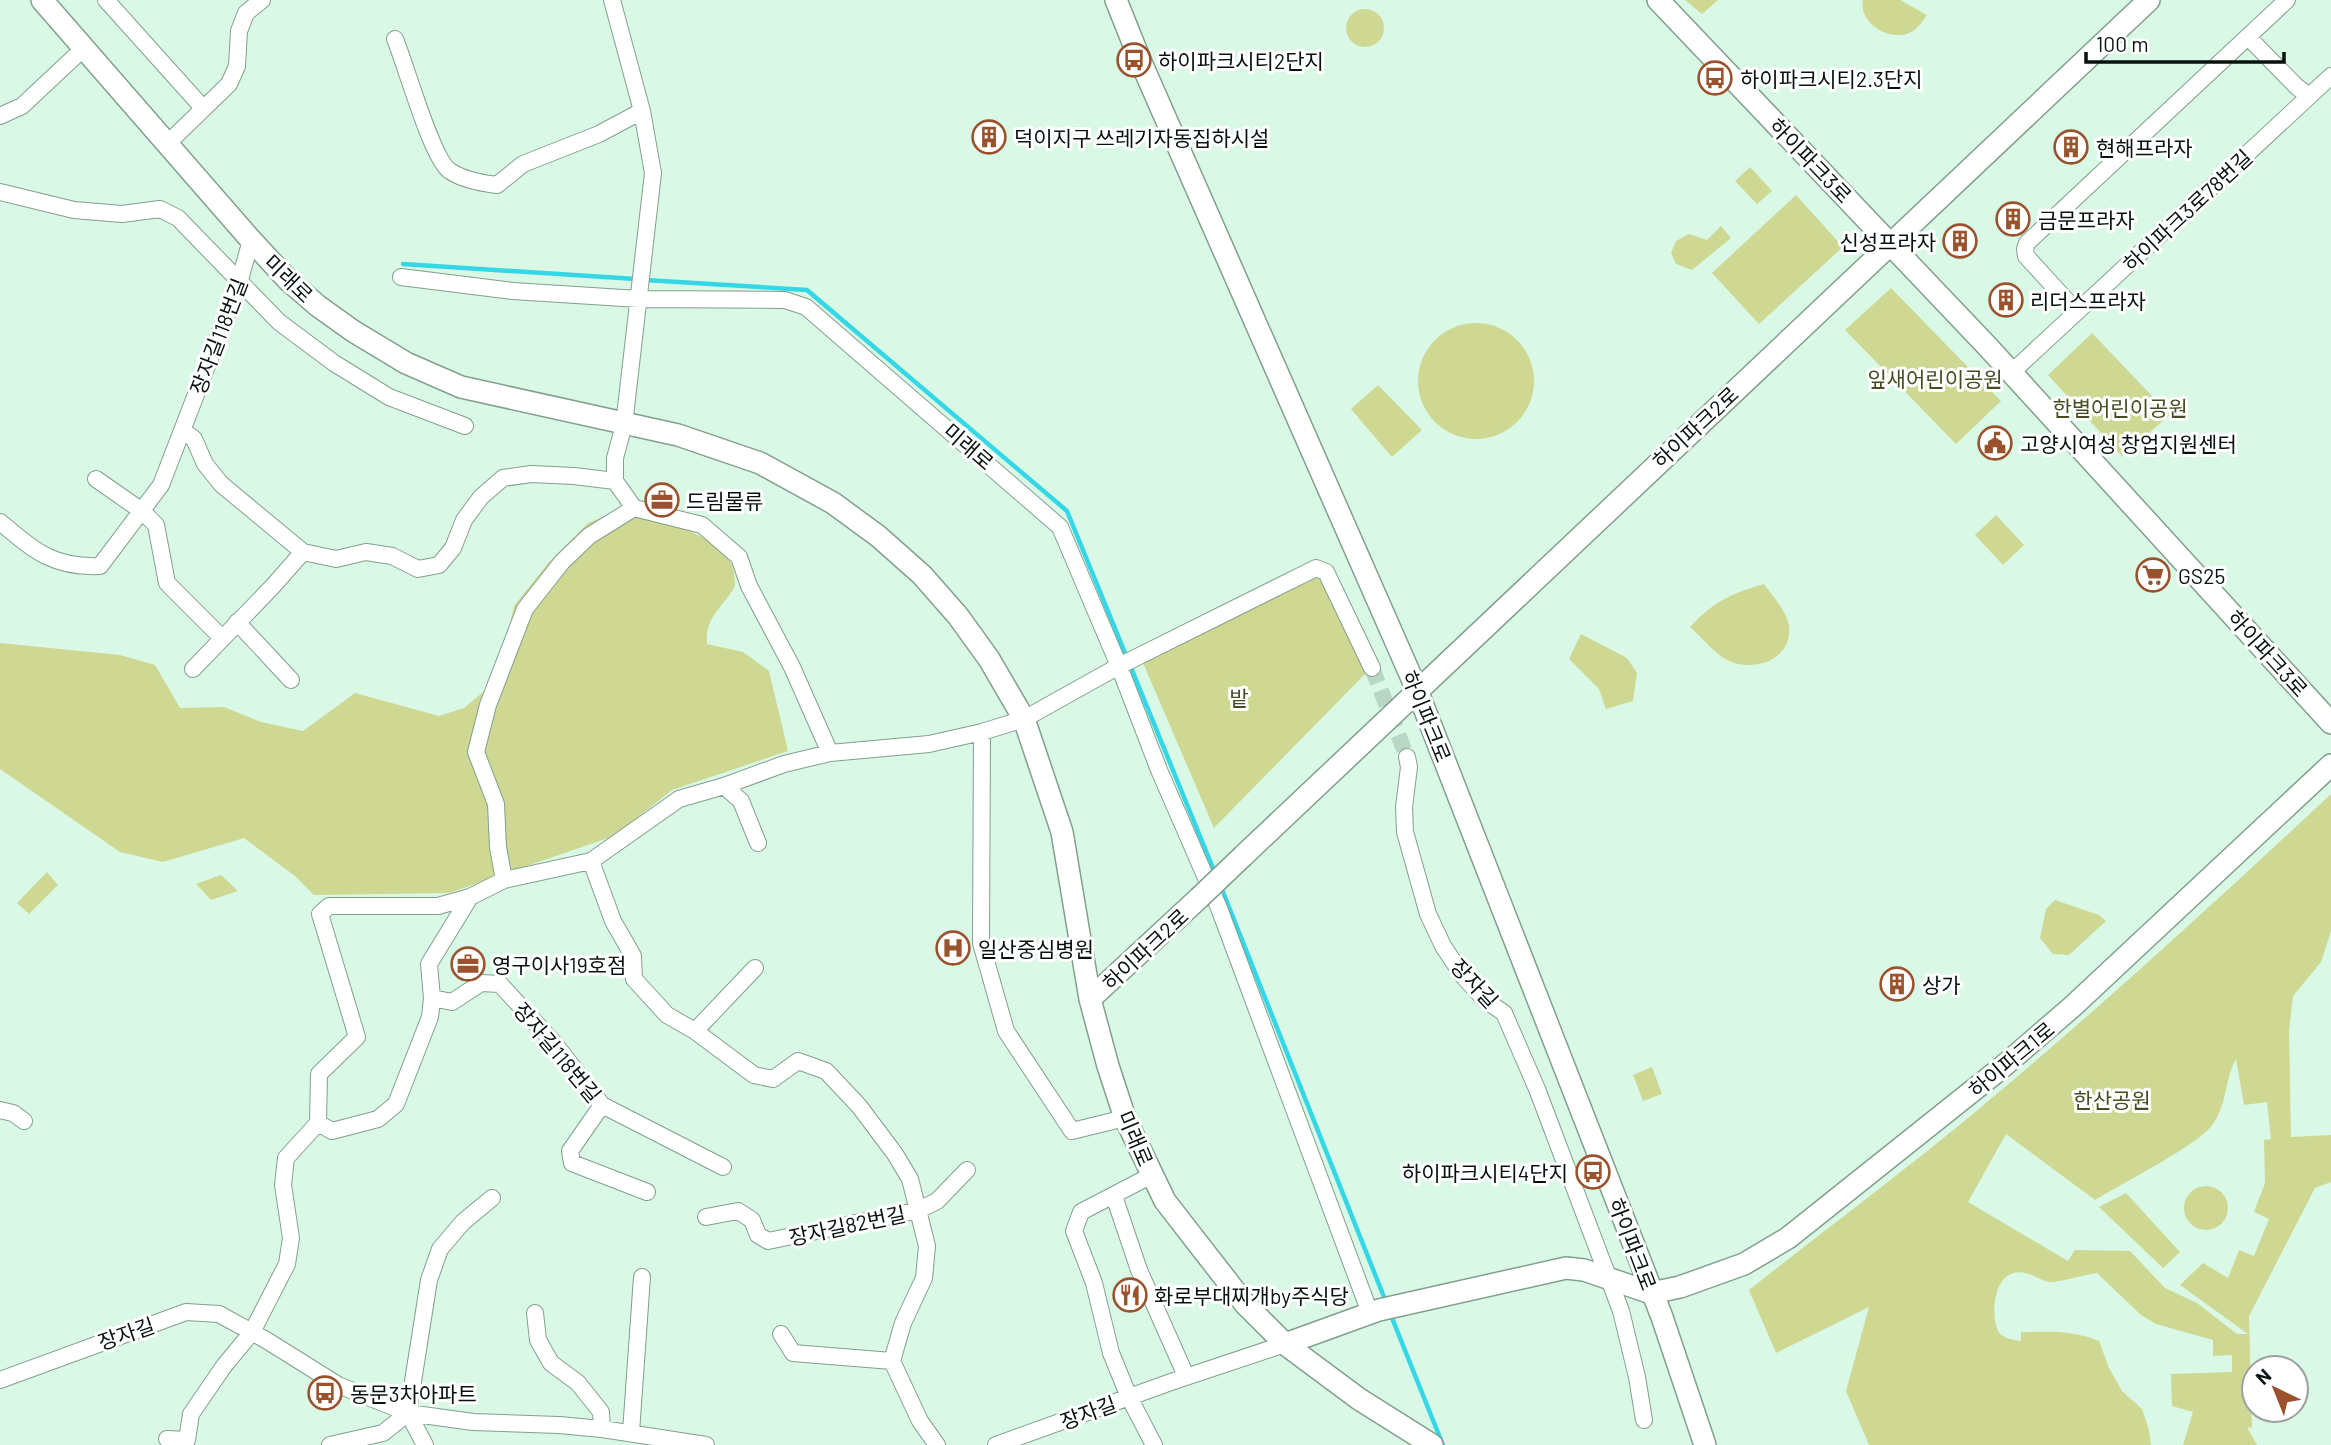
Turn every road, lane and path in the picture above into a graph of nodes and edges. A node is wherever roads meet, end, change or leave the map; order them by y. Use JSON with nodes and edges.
{"nodes":[{"id":1,"x":106,"y":0,"type":"edge"},
{"id":2,"x":262,"y":0,"type":"edge"},
{"id":3,"x":612,"y":0,"type":"edge"},
{"id":4,"x":1116,"y":0,"type":"edge"},
{"id":5,"x":1658,"y":0,"type":"edge"},
{"id":6,"x":2149,"y":0,"type":"edge"},
{"id":7,"x":2287,"y":0,"type":"edge"},
{"id":8,"x":47,"y":2,"type":"edge"},
{"id":9,"x":245,"y":7,"type":"edge"},
{"id":10,"x":2248,"y":37,"type":"junction"},
{"id":11,"x":395,"y":39,"type":"dead end"},
{"id":12,"x":85,"y":47,"type":"junction"},
{"id":13,"x":2331,"y":76,"type":"edge"},
{"id":14,"x":2309,"y":96,"type":"junction"},
{"id":15,"x":203,"y":108,"type":"junction"},
{"id":16,"x":642,"y":111,"type":"junction"},
{"id":17,"x":0,"y":116,"type":"edge"},
{"id":18,"x":167,"y":144,"type":"junction"},
{"id":19,"x":0,"y":191,"type":"edge"},
{"id":20,"x":251,"y":240,"type":"junction"},
{"id":21,"x":1891,"y":243,"type":"junction"},
{"id":22,"x":401,"y":277,"type":"dead end"},
{"id":23,"x":239,"y":283,"type":"junction"},
{"id":24,"x":640,"y":293,"type":"junction"},
{"id":25,"x":2077,"y":312,"type":"junction"},
{"id":26,"x":2011,"y":373,"type":"junction"},
{"id":27,"x":624,"y":425,"type":"junction"},
{"id":28,"x":465,"y":426,"type":"dead end"},
{"id":29,"x":182,"y":430,"type":"junction"},
{"id":30,"x":96,"y":479,"type":"dead end"},
{"id":31,"x":615,"y":481,"type":"junction"},
{"id":32,"x":635,"y":508,"type":"junction"},
{"id":33,"x":142,"y":511,"type":"junction"},
{"id":34,"x":0,"y":522,"type":"edge"},
{"id":35,"x":303,"y":552,"type":"junction"},
{"id":36,"x":237,"y":622,"type":"junction"},
{"id":37,"x":222,"y":638,"type":"junction"},
{"id":38,"x":1121,"y":665,"type":"junction"},
{"id":39,"x":1372,"y":668,"type":"tunnel mouth"},
{"id":40,"x":193,"y":669,"type":"dead end"},
{"id":41,"x":291,"y":680,"type":"dead end"},
{"id":42,"x":1417,"y":690,"type":"junction"},
{"id":43,"x":1024,"y":719,"type":"junction"},
{"id":44,"x":2331,"y":723,"type":"edge"},
{"id":45,"x":982,"y":733,"type":"junction"},
{"id":46,"x":830,"y":753,"type":"junction"},
{"id":47,"x":1407,"y":757,"type":"tunnel mouth"},
{"id":48,"x":2331,"y":765,"type":"edge"},
{"id":49,"x":724,"y":786,"type":"junction"},
{"id":50,"x":758,"y":843,"type":"dead end"},
{"id":51,"x":591,"y":861,"type":"junction"},
{"id":52,"x":504,"y":880,"type":"junction"},
{"id":53,"x":470,"y":897,"type":"junction"},
{"id":54,"x":755,"y":968,"type":"dead end"},
{"id":55,"x":432,"y":998,"type":"junction"},
{"id":56,"x":1090,"y":999,"type":"junction"},
{"id":57,"x":695,"y":1031,"type":"junction"},
{"id":58,"x":602,"y":1105,"type":"junction"},
{"id":59,"x":0,"y":1110,"type":"edge"},
{"id":60,"x":1125,"y":1118,"type":"junction"},
{"id":61,"x":24,"y":1121,"type":"dead end"},
{"id":62,"x":318,"y":1123,"type":"junction"},
{"id":63,"x":723,"y":1167,"type":"dead end"},
{"id":64,"x":967,"y":1170,"type":"dead end"},
{"id":65,"x":1152,"y":1175,"type":"junction"},
{"id":66,"x":647,"y":1192,"type":"dead end"},
{"id":67,"x":1114,"y":1196,"type":"junction"},
{"id":68,"x":492,"y":1198,"type":"dead end"},
{"id":69,"x":919,"y":1210,"type":"junction"},
{"id":70,"x":706,"y":1217,"type":"dead end"},
{"id":71,"x":642,"y":1277,"type":"dead end"},
{"id":72,"x":1611,"y":1281,"type":"junction"},
{"id":73,"x":1651,"y":1293,"type":"junction"},
{"id":74,"x":1375,"y":1312,"type":"junction"},
{"id":75,"x":536,"y":1313,"type":"dead end"},
{"id":76,"x":252,"y":1332,"type":"junction"},
{"id":77,"x":781,"y":1334,"type":"dead end"},
{"id":78,"x":1285,"y":1344,"type":"junction"},
{"id":79,"x":892,"y":1361,"type":"junction"},
{"id":80,"x":1186,"y":1377,"type":"junction"},
{"id":81,"x":0,"y":1380,"type":"edge"},
{"id":82,"x":1129,"y":1397,"type":"junction"},
{"id":83,"x":408,"y":1413,"type":"junction"},
{"id":84,"x":1644,"y":1420,"type":"dead end"},
{"id":85,"x":602,"y":1429,"type":"junction"},
{"id":86,"x":631,"y":1432,"type":"junction"},
{"id":87,"x":167,"y":1439,"type":"dead end"},
{"id":88,"x":330,"y":1445,"type":"edge"},
{"id":89,"x":425,"y":1445,"type":"edge"},
{"id":90,"x":706,"y":1445,"type":"edge"},
{"id":91,"x":937,"y":1445,"type":"edge"},
{"id":92,"x":996,"y":1445,"type":"edge"},
{"id":93,"x":1153,"y":1445,"type":"edge"},
{"id":94,"x":1432,"y":1445,"type":"edge"},
{"id":95,"x":1705,"y":1445,"type":"edge"}],
"edges":[{"from":1,"to":15,"type":"street"},
{"from":2,"to":9,"type":"street"},
{"from":3,"to":16,"type":"street"},
{"from":4,"to":42,"type":"street","name":"하이파크로"},
{"from":5,"to":21,"type":"street","name":"하이파크3로"},
{"from":6,"to":21,"type":"street","name":"하이파크2로"},
{"from":7,"to":10,"type":"street"},
{"from":8,"to":12,"type":"street","name":"미래로"},
{"from":9,"to":15,"type":"street"},
{"from":10,"to":14,"type":"street"},
{"from":10,"to":25,"type":"street"},
{"from":11,"to":16,"type":"street"},
{"from":12,"to":17,"type":"street"},
{"from":12,"to":18,"type":"street","name":"미래로"},
{"from":13,"to":14,"type":"street","name":"하이파크3로78번길"},
{"from":14,"to":25,"type":"street","name":"하이파크3로78번길"},
{"from":15,"to":18,"type":"street"},
{"from":16,"to":24,"type":"street"},
{"from":18,"to":20,"type":"street","name":"미래로"},
{"from":19,"to":23,"type":"street"},
{"from":20,"to":23,"type":"street","name":"장자길118번길"},
{"from":20,"to":27,"type":"street","name":"미래로"},
{"from":21,"to":26,"type":"street","name":"하이파크3로"},
{"from":21,"to":42,"type":"street","name":"하이파크2로"},
{"from":22,"to":24,"type":"street","name":"미래로"},
{"from":23,"to":28,"type":"street"},
{"from":23,"to":29,"type":"street","name":"장자길118번길"},
{"from":24,"to":27,"type":"street"},
{"from":24,"to":38,"type":"street","name":"미래로"},
{"from":25,"to":26,"type":"street","name":"하이파크3로78번길"},
{"from":26,"to":44,"type":"street","name":"하이파크3로"},
{"from":27,"to":31,"type":"street"},
{"from":27,"to":43,"type":"street","name":"미래로"},
{"from":29,"to":33,"type":"street","name":"장자길118번길"},
{"from":29,"to":35,"type":"street"},
{"from":30,"to":33,"type":"street"},
{"from":31,"to":32,"type":"street"},
{"from":31,"to":35,"type":"street"},
{"from":32,"to":46,"type":"street"},
{"from":32,"to":52,"type":"street"},
{"from":33,"to":34,"type":"street","name":"장자길118번길"},
{"from":33,"to":37,"type":"street"},
{"from":35,"to":36,"type":"street"},
{"from":36,"to":37,"type":"street"},
{"from":36,"to":41,"type":"street"},
{"from":37,"to":40,"type":"street"},
{"from":38,"to":39,"type":"street"},
{"from":38,"to":43,"type":"street"},
{"from":38,"to":74,"type":"street","name":"미래로"},
{"from":42,"to":56,"type":"street","name":"하이파크2로","bridge":true},
{"from":42,"to":73,"type":"street","name":"하이파크로"},
{"from":43,"to":45,"type":"street"},
{"from":43,"to":56,"type":"street","name":"미래로"},
{"from":45,"to":46,"type":"street"},
{"from":45,"to":60,"type":"street"},
{"from":46,"to":49,"type":"street"},
{"from":47,"to":72,"type":"street","name":"장자길"},
{"from":48,"to":73,"type":"street","name":"하이파크1로"},
{"from":49,"to":50,"type":"street"},
{"from":49,"to":51,"type":"street"},
{"from":51,"to":52,"type":"street"},
{"from":51,"to":57,"type":"street","name":"장자길82번길"},
{"from":52,"to":53,"type":"street"},
{"from":53,"to":55,"type":"street"},
{"from":53,"to":62,"type":"street"},
{"from":54,"to":57,"type":"street"},
{"from":55,"to":58,"type":"street","name":"장자길118번길"},
{"from":55,"to":62,"type":"street"},
{"from":56,"to":60,"type":"street","name":"미래로"},
{"from":57,"to":69,"type":"street","name":"장자길82번길"},
{"from":58,"to":63,"type":"street","name":"장자길118번길"},
{"from":58,"to":66,"type":"street"},
{"from":59,"to":61,"type":"street"},
{"from":60,"to":65,"type":"street","name":"미래로"},
{"from":62,"to":76,"type":"street"},
{"from":64,"to":69,"type":"street"},
{"from":65,"to":67,"type":"street"},
{"from":65,"to":78,"type":"street","name":"미래로"},
{"from":67,"to":80,"type":"street"},
{"from":67,"to":82,"type":"street"},
{"from":68,"to":83,"type":"street"},
{"from":69,"to":70,"type":"street","name":"장자길82번길"},
{"from":69,"to":79,"type":"street","name":"장자길82번길"},
{"from":71,"to":86,"type":"street"},
{"from":72,"to":73,"type":"street"},
{"from":72,"to":74,"type":"street","name":"장자길"},
{"from":72,"to":84,"type":"street","name":"장자길"},
{"from":73,"to":95,"type":"street","name":"하이파크로"},
{"from":74,"to":78,"type":"street","name":"장자길"},
{"from":75,"to":85,"type":"street"},
{"from":76,"to":81,"type":"street","name":"장자길"},
{"from":76,"to":83,"type":"street","name":"장자길"},
{"from":76,"to":87,"type":"street"},
{"from":77,"to":79,"type":"street"},
{"from":78,"to":80,"type":"street","name":"장자길"},
{"from":78,"to":94,"type":"street","name":"미래로"},
{"from":79,"to":91,"type":"street"},
{"from":80,"to":82,"type":"street","name":"장자길"},
{"from":82,"to":92,"type":"street","name":"장자길"},
{"from":82,"to":93,"type":"street"},
{"from":83,"to":85,"type":"street","name":"장자길"},
{"from":83,"to":88,"type":"street"},
{"from":83,"to":89,"type":"street"},
{"from":85,"to":86,"type":"street","name":"장자길"},
{"from":86,"to":90,"type":"street","name":"장자길"}]}
